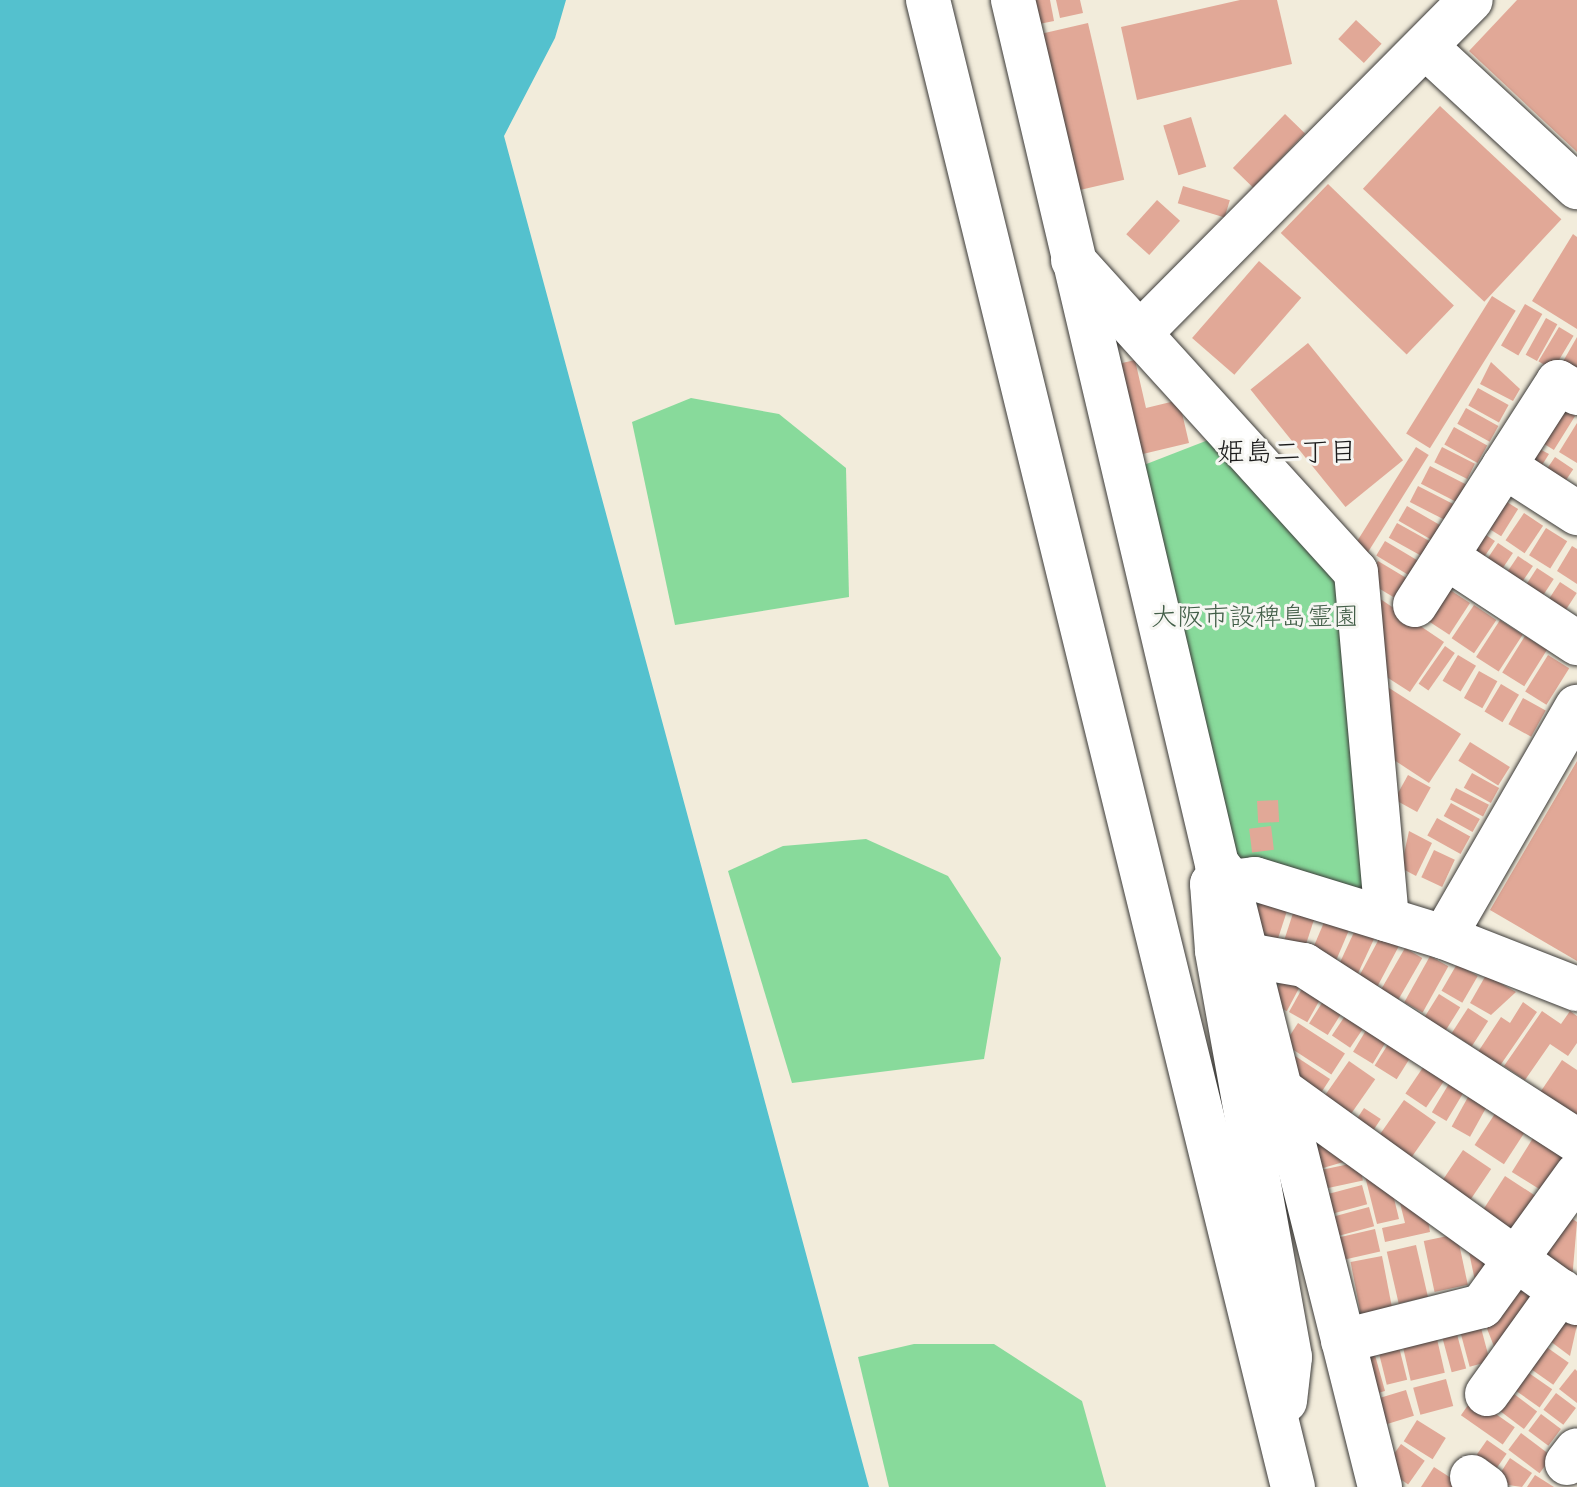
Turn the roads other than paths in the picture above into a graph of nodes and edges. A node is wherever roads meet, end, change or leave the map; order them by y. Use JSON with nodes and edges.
{"nodes":[{"id":1,"x":928,"y":0,"type":"edge"},
{"id":2,"x":1013,"y":0,"type":"edge"},
{"id":3,"x":1471,"y":0,"type":"edge"},
{"id":4,"x":1427,"y":48,"type":"junction"},
{"id":5,"x":1577,"y":187,"type":"edge"},
{"id":6,"x":1073,"y":260,"type":"junction"},
{"id":7,"x":1143,"y":330,"type":"junction"},
{"id":8,"x":1577,"y":393,"type":"edge"},
{"id":9,"x":1504,"y":466,"type":"junction"},
{"id":10,"x":1577,"y":513,"type":"edge"},
{"id":11,"x":1446,"y":557,"type":"junction"},
{"id":12,"x":1415,"y":605,"type":"dead end"},
{"id":13,"x":1577,"y":643,"type":"edge"},
{"id":14,"x":1577,"y":707,"type":"edge"},
{"id":15,"x":1227,"y":877,"type":"junction"},
{"id":16,"x":1387,"y":920,"type":"junction"},
{"id":17,"x":1444,"y":937,"type":"junction"},
{"id":18,"x":1247,"y":955,"type":"junction"},
{"id":19,"x":1577,"y":989,"type":"edge"},
{"id":20,"x":1280,"y":1089,"type":"junction"},
{"id":21,"x":1577,"y":1141,"type":"edge"},
{"id":22,"x":1577,"y":1175,"type":"edge"},
{"id":23,"x":1517,"y":1258,"type":"junction"},
{"id":24,"x":1569,"y":1297,"type":"edge"},
{"id":25,"x":1343,"y":1341,"type":"junction"},
{"id":26,"x":1487,"y":1394,"type":"dead end"},
{"id":27,"x":1280,"y":1440,"type":"junction"},
{"id":28,"x":1293,"y":1487,"type":"edge"},
{"id":29,"x":1380,"y":1487,"type":"edge"}],
"edges":[{"from":1,"to":27,"type":"street"},
{"from":2,"to":6,"type":"street"},
{"from":3,"to":4,"type":"street"},
{"from":4,"to":5,"type":"street"},
{"from":4,"to":7,"type":"street"},
{"from":6,"to":7,"type":"street"},
{"from":6,"to":15,"type":"street"},
{"from":7,"to":16,"type":"street"},
{"from":8,"to":9,"type":"street"},
{"from":9,"to":10,"type":"street"},
{"from":9,"to":11,"type":"street"},
{"from":11,"to":12,"type":"street"},
{"from":11,"to":13,"type":"street"},
{"from":14,"to":17,"type":"street"},
{"from":15,"to":16,"type":"street"},
{"from":15,"to":18,"type":"street"},
{"from":15,"to":27,"type":"street"},
{"from":16,"to":17,"type":"street"},
{"from":17,"to":19,"type":"street"},
{"from":18,"to":20,"type":"street"},
{"from":18,"to":21,"type":"street"},
{"from":20,"to":23,"type":"street"},
{"from":20,"to":25,"type":"street"},
{"from":22,"to":23,"type":"street"},
{"from":23,"to":24,"type":"street"},
{"from":23,"to":25,"type":"street"},
{"from":24,"to":26,"type":"street"},
{"from":25,"to":29,"type":"street"},
{"from":27,"to":28,"type":"street"}]}
